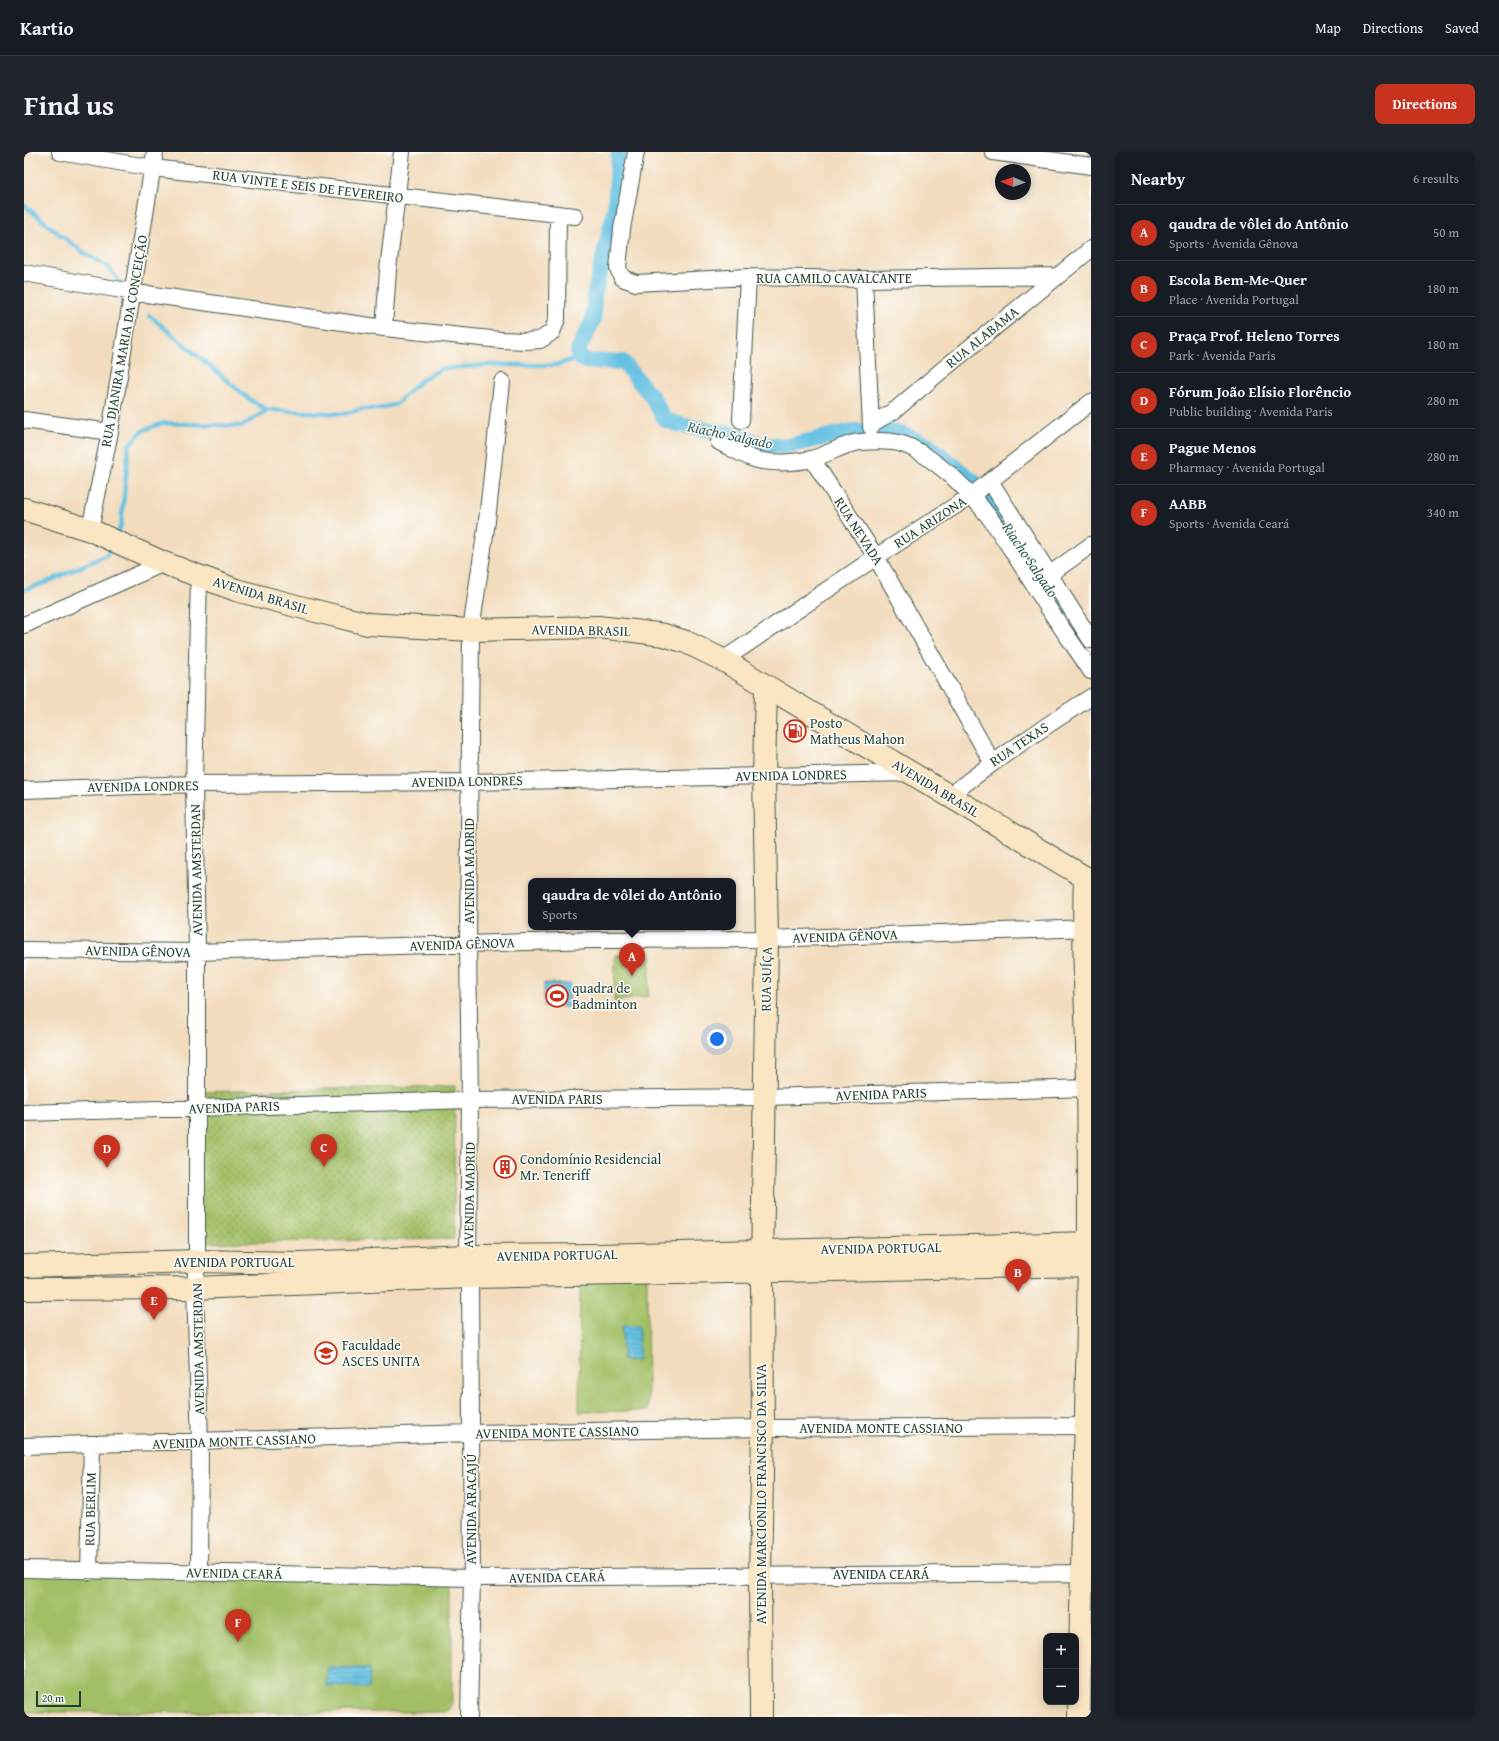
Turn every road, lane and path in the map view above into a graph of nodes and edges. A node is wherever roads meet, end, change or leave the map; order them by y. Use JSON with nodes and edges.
{"nodes":[{"id":1,"x":60,"y":152,"type":"edge"},
{"id":2,"x":155,"y":152,"type":"edge"},
{"id":3,"x":402,"y":152,"type":"edge"},
{"id":4,"x":636,"y":152,"type":"edge"},
{"id":5,"x":993,"y":152,"type":"edge"},
{"id":6,"x":1091,"y":166,"type":"edge"},
{"id":7,"x":153,"y":168,"type":"junction"},
{"id":8,"x":397,"y":197,"type":"junction"},
{"id":9,"x":558,"y":215,"type":"junction"},
{"id":10,"x":576,"y":216,"type":"dead end"},
{"id":11,"x":1091,"y":249,"type":"edge"},
{"id":12,"x":24,"y":274,"type":"edge"},
{"id":13,"x":1058,"y":276,"type":"junction"},
{"id":14,"x":748,"y":277,"type":"junction"},
{"id":15,"x":864,"y":279,"type":"junction"},
{"id":16,"x":133,"y":292,"type":"junction"},
{"id":17,"x":384,"y":328,"type":"junction"},
{"id":18,"x":502,"y":382,"type":"dead end"},
{"id":19,"x":1091,"y":402,"type":"edge"},
{"id":20,"x":24,"y":420,"type":"edge"},
{"id":21,"x":741,"y":420,"type":"dead end"},
{"id":22,"x":110,"y":432,"type":"junction"},
{"id":23,"x":719,"y":442,"type":"dead end"},
{"id":24,"x":812,"y":459,"type":"junction"},
{"id":25,"x":981,"y":488,"type":"junction"},
{"id":26,"x":24,"y":508,"type":"edge"},
{"id":27,"x":90,"y":530,"type":"junction"},
{"id":28,"x":1091,"y":545,"type":"edge"},
{"id":29,"x":876,"y":557,"type":"junction"},
{"id":30,"x":164,"y":563,"type":"junction"},
{"id":31,"x":1050,"y":574,"type":"junction"},
{"id":32,"x":199,"y":575,"type":"junction"},
{"id":33,"x":24,"y":626,"type":"edge"},
{"id":34,"x":471,"y":630,"type":"junction"},
{"id":35,"x":1091,"y":640,"type":"edge"},
{"id":36,"x":723,"y":660,"type":"junction"},
{"id":37,"x":1091,"y":671,"type":"edge"},
{"id":38,"x":766,"y":687,"type":"junction"},
{"id":39,"x":1091,"y":697,"type":"edge"},
{"id":40,"x":992,"y":762,"type":"junction"},
{"id":41,"x":911,"y":773,"type":"junction"},
{"id":42,"x":764,"y":775,"type":"junction"},
{"id":43,"x":469,"y":782,"type":"junction"},
{"id":44,"x":194,"y":784,"type":"junction"},
{"id":45,"x":24,"y":790,"type":"edge"},
{"id":46,"x":949,"y":796,"type":"junction"},
{"id":47,"x":1088,"y":879,"type":"edge"},
{"id":48,"x":1087,"y":928,"type":"edge"},
{"id":49,"x":767,"y":939,"type":"junction"},
{"id":50,"x":468,"y":944,"type":"junction"},
{"id":51,"x":24,"y":950,"type":"edge"},
{"id":52,"x":197,"y":952,"type":"junction"},
{"id":53,"x":1090,"y":1088,"type":"edge"},
{"id":54,"x":764,"y":1097,"type":"junction"},
{"id":55,"x":470,"y":1100,"type":"junction"},
{"id":56,"x":197,"y":1108,"type":"junction"},
{"id":57,"x":24,"y":1113,"type":"edge"},
{"id":58,"x":1090,"y":1243,"type":"edge"},
{"id":59,"x":468,"y":1256,"type":"junction"},
{"id":60,"x":197,"y":1261,"type":"junction"},
{"id":61,"x":762,"y":1261,"type":"junction"},
{"id":62,"x":1089,"y":1265,"type":"edge"},
{"id":63,"x":24,"y":1266,"type":"edge"},
{"id":64,"x":470,"y":1277,"type":"junction"},
{"id":65,"x":195,"y":1288,"type":"junction"},
{"id":66,"x":24,"y":1289,"type":"edge"},
{"id":67,"x":1089,"y":1426,"type":"edge"},
{"id":68,"x":763,"y":1428,"type":"junction"},
{"id":69,"x":471,"y":1433,"type":"junction"},
{"id":70,"x":200,"y":1442,"type":"junction"},
{"id":71,"x":92,"y":1445,"type":"junction"},
{"id":72,"x":24,"y":1446,"type":"edge"},
{"id":73,"x":24,"y":1570,"type":"edge"},
{"id":74,"x":89,"y":1572,"type":"junction"},
{"id":75,"x":199,"y":1572,"type":"junction"},
{"id":76,"x":1086,"y":1573,"type":"edge"},
{"id":77,"x":760,"y":1575,"type":"junction"},
{"id":78,"x":472,"y":1578,"type":"junction"},
{"id":79,"x":469,"y":1717,"type":"edge"},
{"id":80,"x":761,"y":1717,"type":"edge"},
{"id":81,"x":1079,"y":1717,"type":"edge"}],
"edges":[{"from":1,"to":7,"type":"street","name":"RUA VINTE E SEIS DE FEVEREIRO"},
{"from":2,"to":7,"type":"street","name":"RUA DJANIRA MARIA DA CONCEIÇÃO"},
{"from":3,"to":8,"type":"street"},
{"from":4,"to":14,"type":"street","name":"RUA CAMILO CAVALCANTE"},
{"from":5,"to":6,"type":"street"},
{"from":7,"to":8,"type":"street","name":"RUA VINTE E SEIS DE FEVEREIRO"},
{"from":7,"to":16,"type":"street","name":"RUA DJANIRA MARIA DA CONCEIÇÃO"},
{"from":8,"to":9,"type":"street","name":"RUA VINTE E SEIS DE FEVEREIRO"},
{"from":8,"to":17,"type":"street"},
{"from":9,"to":10,"type":"street","name":"RUA VINTE E SEIS DE FEVEREIRO"},
{"from":9,"to":17,"type":"street"},
{"from":11,"to":13,"type":"street","name":"RUA ALABAMA"},
{"from":12,"to":16,"type":"street"},
{"from":13,"to":15,"type":"street","name":"RUA CAMILO CAVALCANTE"},
{"from":13,"to":15,"type":"street","name":"RUA ALABAMA"},
{"from":14,"to":15,"type":"street","name":"RUA CAMILO CAVALCANTE"},
{"from":14,"to":21,"type":"street"},
{"from":16,"to":17,"type":"street"},
{"from":16,"to":22,"type":"street","name":"RUA DJANIRA MARIA DA CONCEIÇÃO"},
{"from":18,"to":34,"type":"street","name":"AVENIDA MADRID"},
{"from":19,"to":25,"type":"street","name":"RUA ARIZONA"},
{"from":20,"to":22,"type":"street"},
{"from":22,"to":27,"type":"street","name":"RUA DJANIRA MARIA DA CONCEIÇÃO"},
{"from":23,"to":24,"type":"street"},
{"from":24,"to":25,"type":"street"},
{"from":24,"to":29,"type":"street","name":"RUA NEVADA"},
{"from":25,"to":29,"type":"street","name":"RUA ARIZONA"},
{"from":25,"to":31,"type":"street"},
{"from":25,"to":37,"type":"street"},
{"from":26,"to":27,"type":"street","name":"AVENIDA BRASIL"},
{"from":27,"to":30,"type":"street","name":"AVENIDA BRASIL"},
{"from":28,"to":31,"type":"street"},
{"from":29,"to":36,"type":"street","name":"RUA ARIZONA"},
{"from":29,"to":40,"type":"street","name":"RUA NEVADA"},
{"from":30,"to":32,"type":"street","name":"AVENIDA BRASIL"},
{"from":30,"to":33,"type":"street"},
{"from":31,"to":35,"type":"street"},
{"from":32,"to":34,"type":"street","name":"AVENIDA BRASIL"},
{"from":32,"to":44,"type":"street","name":"AVENIDA AMSTERDAN"},
{"from":34,"to":36,"type":"street","name":"AVENIDA BRASIL"},
{"from":34,"to":43,"type":"street","name":"AVENIDA MADRID"},
{"from":36,"to":38,"type":"street","name":"AVENIDA BRASIL"},
{"from":38,"to":41,"type":"street","name":"AVENIDA BRASIL"},
{"from":38,"to":42,"type":"street","name":"RUA SUÍÇA"},
{"from":39,"to":40,"type":"street","name":"RUA TEXAS"},
{"from":40,"to":46,"type":"street","name":"RUA TEXAS"},
{"from":41,"to":42,"type":"street","name":"AVENIDA LONDRES"},
{"from":41,"to":46,"type":"street","name":"AVENIDA BRASIL"},
{"from":42,"to":43,"type":"street","name":"AVENIDA LONDRES"},
{"from":42,"to":49,"type":"street","name":"RUA SUÍÇA"},
{"from":43,"to":44,"type":"street","name":"AVENIDA LONDRES"},
{"from":43,"to":50,"type":"street","name":"AVENIDA MADRID"},
{"from":44,"to":45,"type":"street","name":"AVENIDA LONDRES"},
{"from":44,"to":52,"type":"street","name":"AVENIDA AMSTERDAN"},
{"from":46,"to":47,"type":"street","name":"AVENIDA BRASIL"},
{"from":47,"to":48,"type":"street"},
{"from":48,"to":49,"type":"street","name":"AVENIDA GÊNOVA"},
{"from":48,"to":53,"type":"street"},
{"from":49,"to":50,"type":"street","name":"AVENIDA GÊNOVA"},
{"from":49,"to":54,"type":"street","name":"RUA SUÍÇA"},
{"from":50,"to":52,"type":"street","name":"AVENIDA GÊNOVA"},
{"from":50,"to":55,"type":"street","name":"AVENIDA MADRID"},
{"from":51,"to":52,"type":"street","name":"AVENIDA GÊNOVA"},
{"from":52,"to":56,"type":"street","name":"AVENIDA AMSTERDAN"},
{"from":53,"to":54,"type":"street","name":"AVENIDA PARIS"},
{"from":53,"to":58,"type":"street"},
{"from":54,"to":55,"type":"street","name":"AVENIDA PARIS"},
{"from":54,"to":61,"type":"street","name":"RUA SUÍÇA"},
{"from":55,"to":56,"type":"street","name":"AVENIDA PARIS"},
{"from":55,"to":59,"type":"street","name":"AVENIDA MADRID"},
{"from":56,"to":57,"type":"street","name":"AVENIDA PARIS"},
{"from":56,"to":60,"type":"street","name":"AVENIDA AMSTERDAN"},
{"from":58,"to":61,"type":"street","name":"AVENIDA PORTUGAL"},
{"from":58,"to":62,"type":"street"},
{"from":59,"to":60,"type":"street","name":"AVENIDA PORTUGAL"},
{"from":59,"to":61,"type":"street","name":"AVENIDA PORTUGAL"},
{"from":60,"to":63,"type":"street","name":"AVENIDA PORTUGAL"},
{"from":60,"to":65,"type":"street","name":"AVENIDA AMSTERDAN"},
{"from":61,"to":62,"type":"street","name":"AVENIDA PORTUGAL"},
{"from":61,"to":64,"type":"street","name":"AVENIDA PORTUGAL"},
{"from":61,"to":68,"type":"street","name":"AVENIDA MARCIONILO FRANCISCO DA SILVA"},
{"from":62,"to":67,"type":"street"},
{"from":64,"to":65,"type":"street","name":"AVENIDA PORTUGAL"},
{"from":64,"to":69,"type":"street","name":"AVENIDA ARACAJÚ"},
{"from":65,"to":66,"type":"street","name":"AVENIDA PORTUGAL"},
{"from":65,"to":70,"type":"street","name":"AVENIDA AMSTERDAN"},
{"from":67,"to":68,"type":"street","name":"AVENIDA MONTE CASSIANO"},
{"from":67,"to":76,"type":"street"},
{"from":68,"to":69,"type":"street","name":"AVENIDA MONTE CASSIANO"},
{"from":68,"to":77,"type":"street","name":"AVENIDA MARCIONILO FRANCISCO DA SILVA"},
{"from":69,"to":70,"type":"street","name":"AVENIDA MONTE CASSIANO"},
{"from":69,"to":78,"type":"street","name":"AVENIDA ARACAJÚ"},
{"from":70,"to":71,"type":"street","name":"AVENIDA MONTE CASSIANO"},
{"from":70,"to":75,"type":"street","name":"AVENIDA AMSTERDAN"},
{"from":71,"to":72,"type":"street","name":"AVENIDA MONTE CASSIANO"},
{"from":71,"to":74,"type":"street","name":"RUA BERLIM"},
{"from":73,"to":74,"type":"street","name":"AVENIDA CEARÁ"},
{"from":74,"to":75,"type":"street","name":"AVENIDA CEARÁ"},
{"from":75,"to":78,"type":"street","name":"AVENIDA CEARÁ"},
{"from":76,"to":77,"type":"street","name":"AVENIDA CEARÁ"},
{"from":76,"to":81,"type":"street"},
{"from":77,"to":78,"type":"street","name":"AVENIDA CEARÁ"},
{"from":77,"to":80,"type":"street","name":"AVENIDA MARCIONILO FRANCISCO DA SILVA"},
{"from":78,"to":79,"type":"street","name":"AVENIDA ARACAJÚ"}]}
